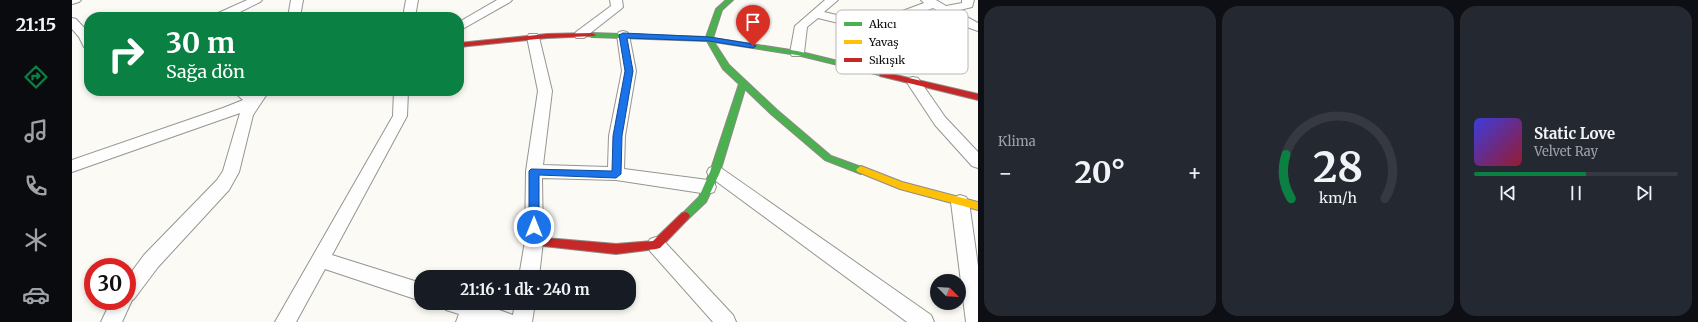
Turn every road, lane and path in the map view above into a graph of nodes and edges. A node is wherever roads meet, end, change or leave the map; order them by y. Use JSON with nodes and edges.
{"nodes":[{"id":1,"x":256,"y":0,"type":"edge"},
{"id":2,"x":297,"y":0,"type":"edge"},
{"id":3,"x":412,"y":0,"type":"edge"},
{"id":4,"x":506,"y":0,"type":"edge"},
{"id":5,"x":616,"y":0,"type":"edge"},
{"id":6,"x":730,"y":0,"type":"edge"},
{"id":7,"x":832,"y":0,"type":"edge"},
{"id":8,"x":968,"y":0,"type":"edge"},
{"id":9,"x":935,"y":5,"type":"edge"},
{"id":10,"x":921,"y":10,"type":"edge"},
{"id":11,"x":944,"y":10,"type":"edge"},
{"id":12,"x":231,"y":12,"type":"edge"},
{"id":13,"x":295,"y":12,"type":"edge"},
{"id":14,"x":410,"y":12,"type":"edge"},
{"id":15,"x":816,"y":14,"type":"junction"},
{"id":16,"x":836,"y":19,"type":"edge"},
{"id":17,"x":72,"y":22,"type":"edge"},
{"id":18,"x":968,"y":23,"type":"edge"},
{"id":19,"x":464,"y":24,"type":"edge"},
{"id":20,"x":978,"y":27,"type":"edge"},
{"id":21,"x":84,"y":35,"type":"edge"},
{"id":22,"x":580,"y":35,"type":"junction"},
{"id":23,"x":623,"y":35,"type":"junction"},
{"id":24,"x":533,"y":37,"type":"junction"},
{"id":25,"x":709,"y":39,"type":"junction"},
{"id":26,"x":464,"y":44,"type":"edge"},
{"id":27,"x":797,"y":53,"type":"junction"},
{"id":28,"x":836,"y":62,"type":"edge"},
{"id":29,"x":884,"y":74,"type":"edge"},
{"id":30,"x":913,"y":81,"type":"junction"},
{"id":31,"x":743,"y":83,"type":"junction"},
{"id":32,"x":258,"y":96,"type":"edge"},
{"id":33,"x":402,"y":96,"type":"edge"},
{"id":34,"x":978,"y":96,"type":"edge"},
{"id":35,"x":978,"y":162,"type":"edge"},
{"id":36,"x":72,"y":166,"type":"edge"},
{"id":37,"x":534,"y":171,"type":"junction"},
{"id":38,"x":616,"y":174,"type":"junction"},
{"id":39,"x":712,"y":180,"type":"junction"},
{"id":40,"x":960,"y":202,"type":"junction"},
{"id":41,"x":978,"y":206,"type":"edge"},
{"id":42,"x":534,"y":241,"type":"junction"},
{"id":43,"x":656,"y":245,"type":"junction"},
{"id":44,"x":320,"y":259,"type":"junction"},
{"id":45,"x":530,"y":270,"type":"edge"},
{"id":46,"x":136,"y":281,"type":"edge"},
{"id":47,"x":414,"y":290,"type":"edge"},
{"id":48,"x":117,"y":310,"type":"edge"},
{"id":49,"x":523,"y":310,"type":"edge"},
{"id":50,"x":463,"y":311,"type":"edge"},
{"id":51,"x":111,"y":322,"type":"edge"},
{"id":52,"x":285,"y":322,"type":"edge"},
{"id":53,"x":506,"y":322,"type":"edge"},
{"id":54,"x":522,"y":322,"type":"edge"},
{"id":55,"x":726,"y":322,"type":"edge"},
{"id":56,"x":924,"y":322,"type":"edge"},
{"id":57,"x":976,"y":322,"type":"edge"}],
"edges":[{"from":1,"to":12,"type":"street"},
{"from":2,"to":13,"type":"street"},
{"from":3,"to":14,"type":"street"},
{"from":4,"to":19,"type":"street"},
{"from":5,"to":22,"type":"street"},
{"from":6,"to":25,"type":"street"},
{"from":7,"to":15,"type":"street"},
{"from":8,"to":9,"type":"street"},
{"from":9,"to":10,"type":"street"},
{"from":9,"to":11,"type":"street"},
{"from":15,"to":16,"type":"street"},
{"from":15,"to":27,"type":"street"},
{"from":17,"to":21,"type":"street"},
{"from":18,"to":20,"type":"street"},
{"from":22,"to":23,"type":"street"},
{"from":22,"to":24,"type":"street"},
{"from":23,"to":25,"type":"street"},
{"from":23,"to":38,"type":"street"},
{"from":24,"to":26,"type":"street"},
{"from":24,"to":37,"type":"street"},
{"from":25,"to":27,"type":"street"},
{"from":25,"to":31,"type":"street"},
{"from":27,"to":28,"type":"street"},
{"from":29,"to":30,"type":"street"},
{"from":30,"to":34,"type":"street"},
{"from":30,"to":35,"type":"street"},
{"from":31,"to":39,"type":"street"},
{"from":31,"to":40,"type":"street"},
{"from":32,"to":36,"type":"street"},
{"from":32,"to":46,"type":"street"},
{"from":33,"to":44,"type":"street"},
{"from":37,"to":38,"type":"street"},
{"from":37,"to":42,"type":"street"},
{"from":38,"to":39,"type":"street"},
{"from":39,"to":43,"type":"street"},
{"from":39,"to":56,"type":"street"},
{"from":40,"to":41,"type":"street"},
{"from":40,"to":57,"type":"street"},
{"from":42,"to":43,"type":"street"},
{"from":42,"to":45,"type":"street"},
{"from":43,"to":55,"type":"street"},
{"from":44,"to":47,"type":"street"},
{"from":44,"to":52,"type":"street"},
{"from":48,"to":51,"type":"street"},
{"from":49,"to":54,"type":"street"},
{"from":50,"to":53,"type":"street"}]}
